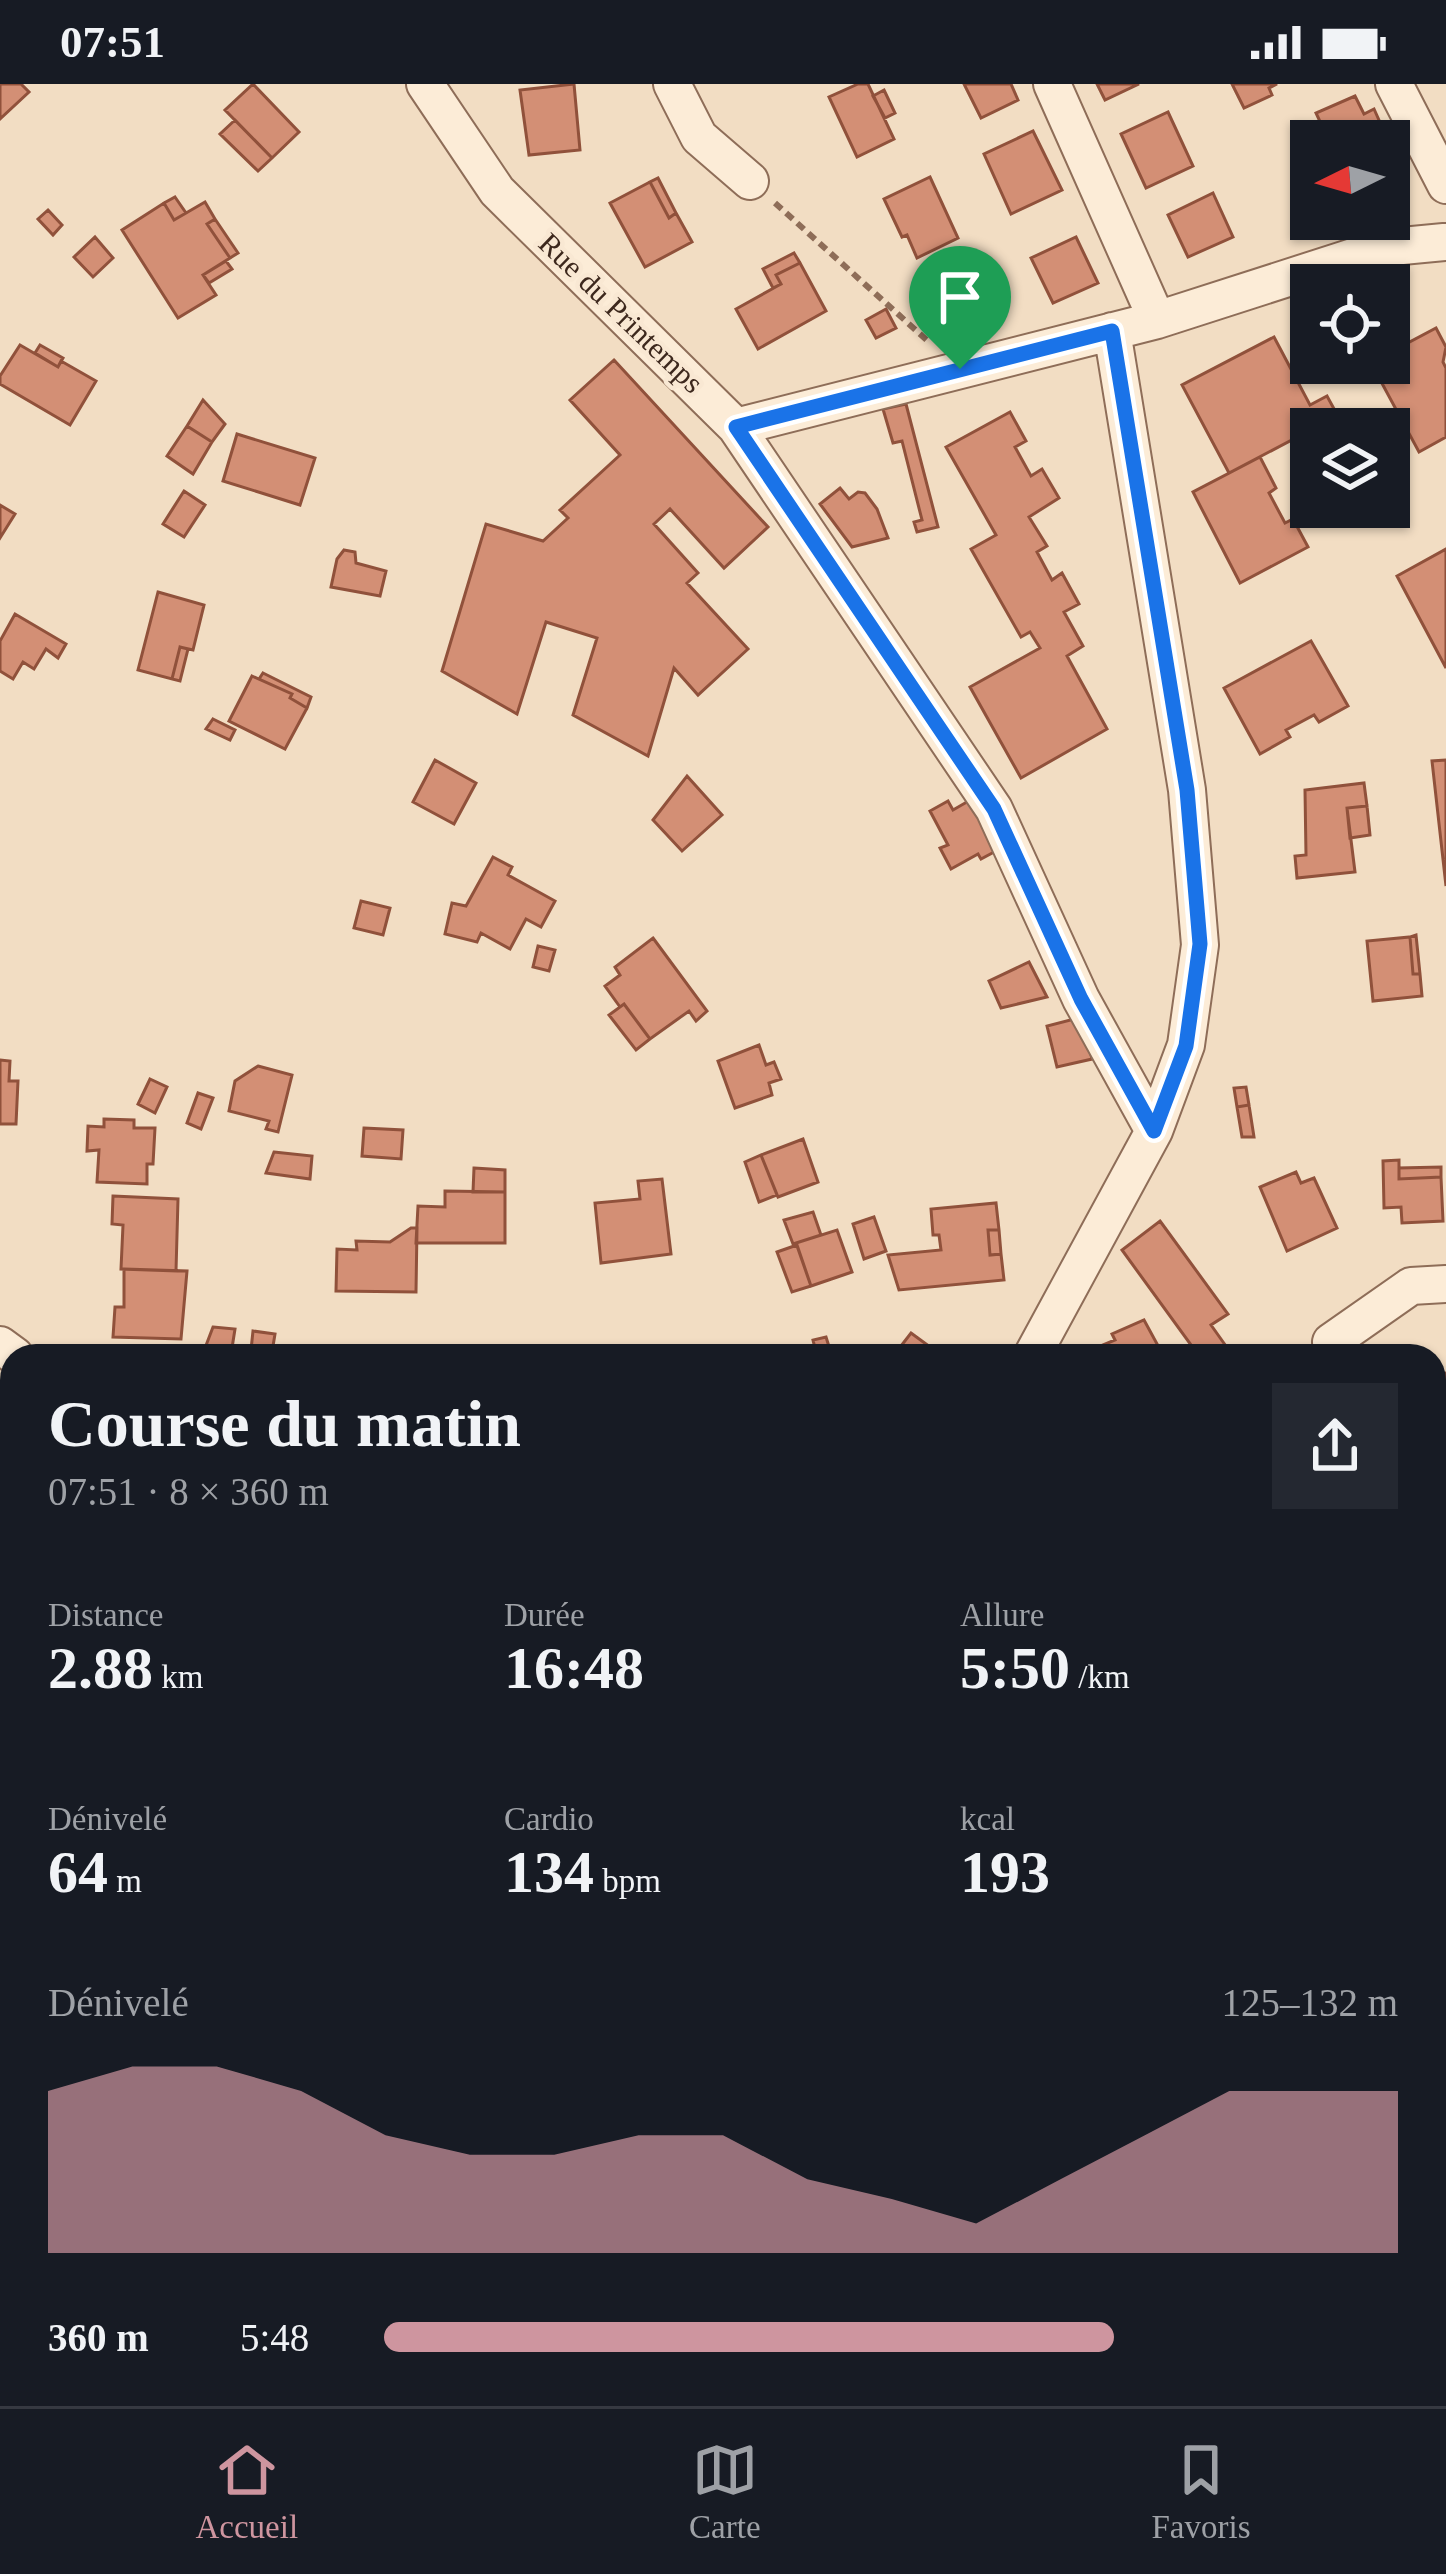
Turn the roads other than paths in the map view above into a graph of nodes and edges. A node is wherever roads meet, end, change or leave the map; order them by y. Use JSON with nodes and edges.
{"nodes":[{"id":1,"x":424,"y":84,"type":"edge"},
{"id":2,"x":671,"y":84,"type":"edge"},
{"id":3,"x":1052,"y":84,"type":"edge"},
{"id":4,"x":1394,"y":84,"type":"edge"},
{"id":5,"x":750,"y":181,"type":"road end"},
{"id":6,"x":1446,"y":185,"type":"edge"},
{"id":7,"x":1446,"y":199,"type":"edge"},
{"id":8,"x":1445,"y":243,"type":"edge"},
{"id":9,"x":1157,"y":320,"type":"junction"},
{"id":10,"x":1112,"y":331,"type":"junction"},
{"id":11,"x":736,"y":427,"type":"junction"},
{"id":12,"x":1154,"y":1131,"type":"junction"},
{"id":13,"x":1446,"y":1284,"type":"edge"},
{"id":14,"x":1331,"y":1342,"type":"dead end"},
{"id":15,"x":1039,"y":1344,"type":"edge"}],
"edges":[{"from":1,"to":11,"type":"street","name":"Rue du Printemps"},
{"from":2,"to":5,"type":"street"},
{"from":3,"to":9,"type":"street"},
{"from":4,"to":6,"type":"street"},
{"from":7,"to":8,"type":"street"},
{"from":8,"to":9,"type":"street"},
{"from":9,"to":10,"type":"street"},
{"from":10,"to":11,"type":"street"},
{"from":10,"to":12,"type":"street"},
{"from":11,"to":12,"type":"street","name":"Rue du Printemps"},
{"from":12,"to":15,"type":"street"},
{"from":13,"to":14,"type":"street"}]}
